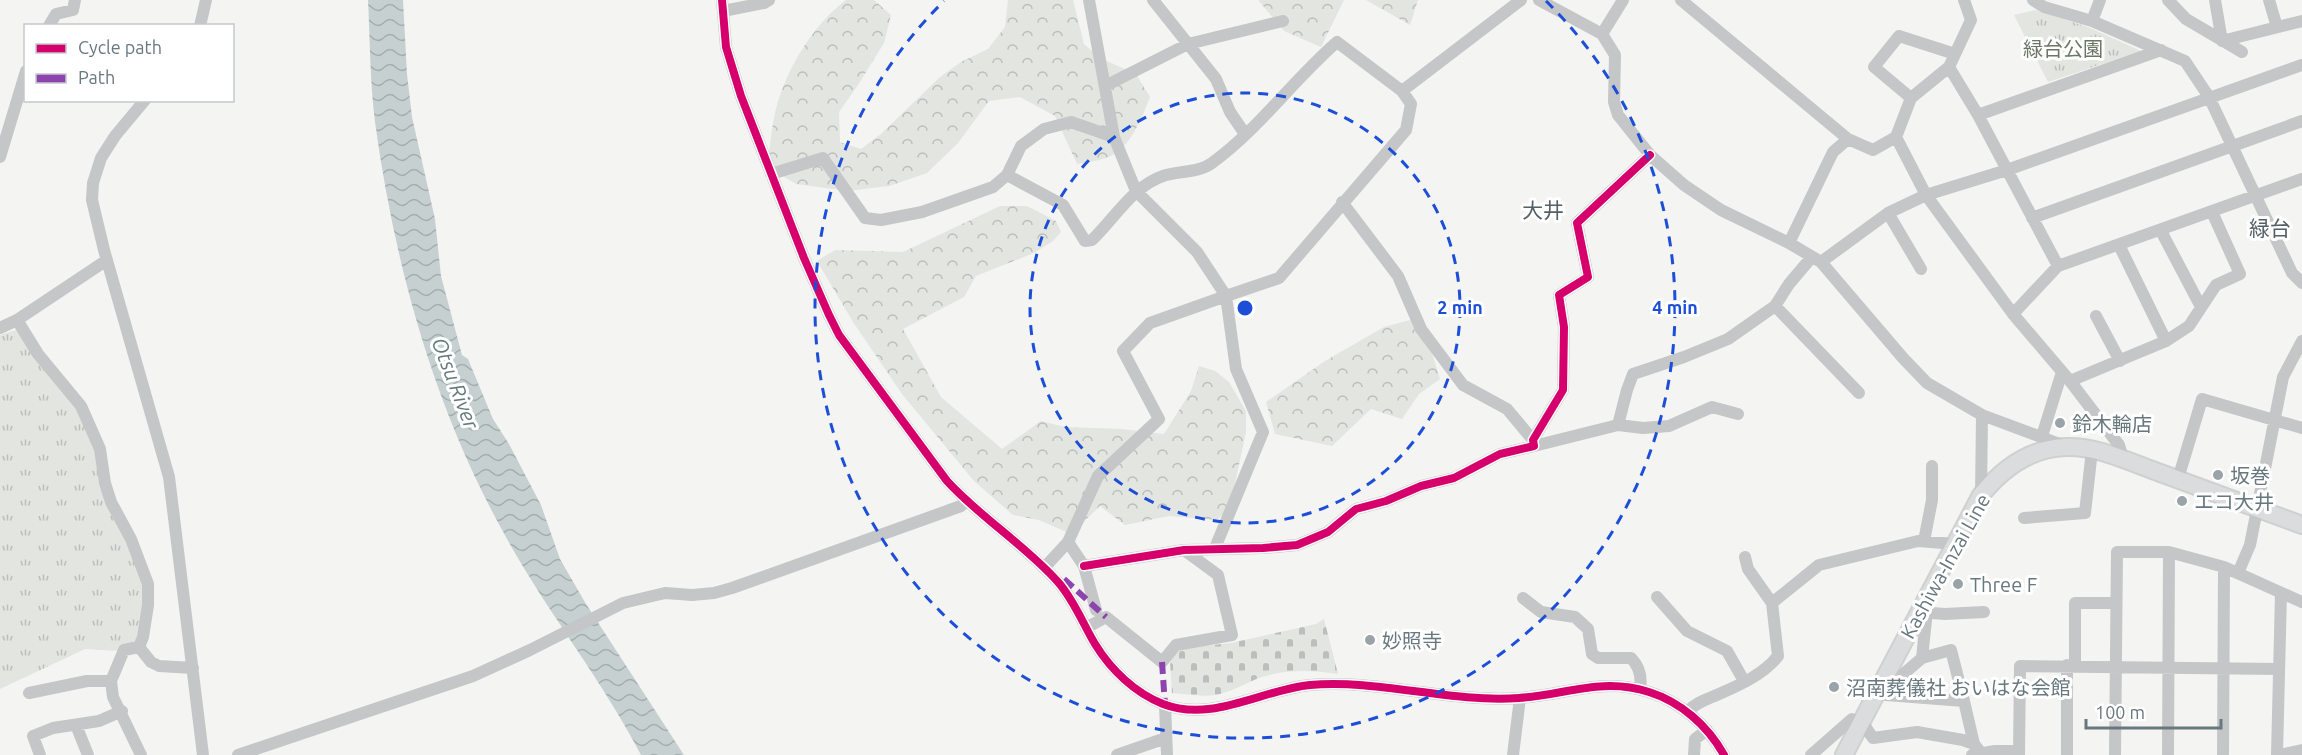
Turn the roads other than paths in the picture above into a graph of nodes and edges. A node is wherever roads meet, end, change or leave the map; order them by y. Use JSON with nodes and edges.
{"nodes":[{"id":1,"x":75,"y":0,"type":"edge"},
{"id":2,"x":206,"y":0,"type":"edge"},
{"id":3,"x":769,"y":0,"type":"edge"},
{"id":4,"x":1089,"y":0,"type":"edge"},
{"id":5,"x":1153,"y":0,"type":"edge"},
{"id":6,"x":1521,"y":0,"type":"edge"},
{"id":7,"x":1539,"y":0,"type":"edge"},
{"id":8,"x":1623,"y":0,"type":"edge"},
{"id":9,"x":1681,"y":0,"type":"edge"},
{"id":10,"x":1964,"y":0,"type":"edge"},
{"id":11,"x":2033,"y":0,"type":"edge"},
{"id":12,"x":2100,"y":0,"type":"edge"},
{"id":13,"x":2168,"y":0,"type":"edge"},
{"id":14,"x":2215,"y":0,"type":"edge"},
{"id":15,"x":2269,"y":0,"type":"edge"},
{"id":16,"x":722,"y":5,"type":"edge"},
{"id":17,"x":1283,"y":21,"type":"dead end"},
{"id":18,"x":2092,"y":21,"type":"junction"},
{"id":19,"x":2302,"y":21,"type":"edge"},
{"id":20,"x":50,"y":24,"type":"edge"},
{"id":21,"x":200,"y":24,"type":"edge"},
{"id":22,"x":2277,"y":27,"type":"junction"},
{"id":23,"x":1602,"y":34,"type":"junction"},
{"id":24,"x":2222,"y":41,"type":"junction"},
{"id":25,"x":1188,"y":44,"type":"junction"},
{"id":26,"x":2161,"y":50,"type":"junction"},
{"id":27,"x":2242,"y":52,"type":"dead end"},
{"id":28,"x":1955,"y":54,"type":"junction"},
{"id":29,"x":1949,"y":67,"type":"junction"},
{"id":30,"x":2302,"y":67,"type":"edge"},
{"id":31,"x":24,"y":78,"type":"edge"},
{"id":32,"x":1105,"y":86,"type":"junction"},
{"id":33,"x":1402,"y":91,"type":"junction"},
{"id":34,"x":2209,"y":97,"type":"junction"},
{"id":35,"x":1911,"y":98,"type":"junction"},
{"id":36,"x":143,"y":102,"type":"edge"},
{"id":37,"x":1978,"y":115,"type":"junction"},
{"id":38,"x":2302,"y":121,"type":"edge"},
{"id":39,"x":1245,"y":134,"type":"junction"},
{"id":40,"x":1114,"y":137,"type":"junction"},
{"id":41,"x":1896,"y":137,"type":"junction"},
{"id":42,"x":1848,"y":140,"type":"junction"},
{"id":43,"x":2232,"y":146,"type":"junction"},
{"id":44,"x":1650,"y":155,"type":"junction"},
{"id":45,"x":0,"y":158,"type":"edge"},
{"id":46,"x":2007,"y":170,"type":"junction"},
{"id":47,"x":771,"y":174,"type":"junction"},
{"id":48,"x":1006,"y":175,"type":"junction"},
{"id":49,"x":2302,"y":178,"type":"edge"},
{"id":50,"x":1136,"y":191,"type":"junction"},
{"id":51,"x":1926,"y":195,"type":"junction"},
{"id":52,"x":2255,"y":195,"type":"junction"},
{"id":53,"x":1342,"y":202,"type":"junction"},
{"id":54,"x":2212,"y":212,"type":"junction"},
{"id":55,"x":1888,"y":213,"type":"junction"},
{"id":56,"x":2032,"y":218,"type":"junction"},
{"id":57,"x":2161,"y":231,"type":"junction"},
{"id":58,"x":1789,"y":243,"type":"junction"},
{"id":59,"x":2119,"y":245,"type":"junction"},
{"id":60,"x":107,"y":260,"type":"junction"},
{"id":61,"x":1816,"y":260,"type":"junction"},
{"id":62,"x":2058,"y":267,"type":"junction"},
{"id":63,"x":1921,"y":269,"type":"dead end"},
{"id":64,"x":2302,"y":282,"type":"edge"},
{"id":65,"x":1226,"y":296,"type":"junction"},
{"id":66,"x":1775,"y":306,"type":"junction"},
{"id":67,"x":2201,"y":307,"type":"junction"},
{"id":68,"x":2013,"y":314,"type":"junction"},
{"id":69,"x":2096,"y":316,"type":"dead end"},
{"id":70,"x":17,"y":320,"type":"junction"},
{"id":71,"x":0,"y":328,"type":"edge"},
{"id":72,"x":2166,"y":341,"type":"junction"},
{"id":73,"x":2302,"y":341,"type":"edge"},
{"id":74,"x":2120,"y":361,"type":"junction"},
{"id":75,"x":2066,"y":377,"type":"junction"},
{"id":76,"x":1859,"y":393,"type":"dead end"},
{"id":77,"x":1738,"y":414,"type":"dead end"},
{"id":78,"x":1982,"y":415,"type":"junction"},
{"id":79,"x":2274,"y":421,"type":"junction"},
{"id":80,"x":1617,"y":425,"type":"junction"},
{"id":81,"x":2302,"y":428,"type":"edge"},
{"id":82,"x":2042,"y":436,"type":"junction"},
{"id":83,"x":1534,"y":443,"type":"junction"},
{"id":84,"x":2066,"y":447,"type":"junction"},
{"id":85,"x":2092,"y":450,"type":"junction"},
{"id":86,"x":2123,"y":459,"type":"junction"},
{"id":87,"x":1932,"y":466,"type":"dead end"},
{"id":88,"x":2178,"y":479,"type":"junction"},
{"id":89,"x":1981,"y":495,"type":"junction"},
{"id":90,"x":965,"y":502,"type":"junction"},
{"id":91,"x":2256,"y":508,"type":"junction"},
{"id":92,"x":2024,"y":518,"type":"dead end"},
{"id":93,"x":2302,"y":525,"type":"edge"},
{"id":94,"x":1924,"y":541,"type":"junction"},
{"id":95,"x":1068,"y":542,"type":"junction"},
{"id":96,"x":1955,"y":544,"type":"junction"},
{"id":97,"x":1215,"y":548,"type":"junction"},
{"id":98,"x":1184,"y":550,"type":"junction"},
{"id":99,"x":2169,"y":552,"type":"junction"},
{"id":100,"x":1744,"y":557,"type":"dead end"},
{"id":101,"x":1083,"y":566,"type":"junction"},
{"id":102,"x":2224,"y":567,"type":"junction"},
{"id":103,"x":1044,"y":568,"type":"junction"},
{"id":104,"x":2238,"y":573,"type":"junction"},
{"id":105,"x":2280,"y":592,"type":"junction"},
{"id":106,"x":1657,"y":597,"type":"dead end"},
{"id":107,"x":1523,"y":598,"type":"dead end"},
{"id":108,"x":2302,"y":602,"type":"edge"},
{"id":109,"x":1772,"y":603,"type":"junction"},
{"id":110,"x":2116,"y":603,"type":"junction"},
{"id":111,"x":1096,"y":610,"type":"dead end"},
{"id":112,"x":1919,"y":612,"type":"junction"},
{"id":113,"x":1984,"y":612,"type":"dead end"},
{"id":114,"x":1086,"y":628,"type":"junction"},
{"id":115,"x":139,"y":647,"type":"junction"},
{"id":116,"x":1922,"y":658,"type":"junction"},
{"id":117,"x":2071,"y":665,"type":"junction"},
{"id":118,"x":2116,"y":666,"type":"junction"},
{"id":119,"x":2168,"y":666,"type":"junction"},
{"id":120,"x":2224,"y":667,"type":"junction"},
{"id":121,"x":193,"y":668,"type":"junction"},
{"id":122,"x":2279,"y":669,"type":"junction"},
{"id":123,"x":111,"y":681,"type":"junction"},
{"id":124,"x":1744,"y":681,"type":"junction"},
{"id":125,"x":1640,"y":689,"type":"junction"},
{"id":126,"x":30,"y":693,"type":"dead end"},
{"id":127,"x":1882,"y":693,"type":"junction"},
{"id":128,"x":1520,"y":698,"type":"junction"},
{"id":129,"x":1964,"y":701,"type":"junction"},
{"id":130,"x":1165,"y":705,"type":"junction"},
{"id":131,"x":122,"y":711,"type":"junction"},
{"id":132,"x":1687,"y":712,"type":"junction"},
{"id":133,"x":1860,"y":723,"type":"junction"},
{"id":134,"x":76,"y":725,"type":"junction"},
{"id":135,"x":1707,"y":730,"type":"junction"},
{"id":136,"x":1166,"y":738,"type":"junction"},
{"id":137,"x":2302,"y":750,"type":"edge"},
{"id":138,"x":1976,"y":751,"type":"edge"},
{"id":139,"x":2019,"y":753,"type":"edge"},
{"id":140,"x":40,"y":755,"type":"edge"},
{"id":141,"x":88,"y":755,"type":"edge"},
{"id":142,"x":141,"y":755,"type":"edge"},
{"id":143,"x":203,"y":755,"type":"edge"},
{"id":144,"x":238,"y":755,"type":"edge"},
{"id":145,"x":1117,"y":755,"type":"edge"},
{"id":146,"x":1167,"y":755,"type":"edge"},
{"id":147,"x":1513,"y":755,"type":"edge"},
{"id":148,"x":1694,"y":755,"type":"edge"},
{"id":149,"x":1724,"y":755,"type":"edge"},
{"id":150,"x":1811,"y":755,"type":"edge"},
{"id":151,"x":1844,"y":755,"type":"edge"},
{"id":152,"x":2067,"y":755,"type":"edge"},
{"id":153,"x":2115,"y":755,"type":"edge"},
{"id":154,"x":2168,"y":755,"type":"edge"},
{"id":155,"x":2223,"y":755,"type":"edge"},
{"id":156,"x":2278,"y":755,"type":"edge"}],
"edges":[{"from":1,"to":20,"type":"street"},
{"from":2,"to":21,"type":"street"},
{"from":3,"to":16,"type":"street"},
{"from":4,"to":32,"type":"street"},
{"from":5,"to":25,"type":"street"},
{"from":6,"to":33,"type":"street"},
{"from":7,"to":23,"type":"street"},
{"from":8,"to":23,"type":"street"},
{"from":9,"to":42,"type":"street"},
{"from":10,"to":28,"type":"street"},
{"from":11,"to":18,"type":"street"},
{"from":12,"to":18,"type":"street"},
{"from":13,"to":24,"type":"street"},
{"from":14,"to":24,"type":"street"},
{"from":15,"to":22,"type":"street"},
{"from":16,"to":47,"type":"street"},
{"from":17,"to":25,"type":"street"},
{"from":18,"to":26,"type":"street"},
{"from":19,"to":22,"type":"street"},
{"from":22,"to":24,"type":"street"},
{"from":23,"to":44,"type":"street"},
{"from":24,"to":27,"type":"street"},
{"from":25,"to":32,"type":"street"},
{"from":25,"to":39,"type":"street"},
{"from":26,"to":34,"type":"street"},
{"from":26,"to":37,"type":"street"},
{"from":28,"to":29,"type":"street"},
{"from":28,"to":35,"type":"street"},
{"from":29,"to":35,"type":"street"},
{"from":29,"to":37,"type":"street"},
{"from":30,"to":34,"type":"street"},
{"from":31,"to":45,"type":"street"},
{"from":32,"to":40,"type":"street"},
{"from":33,"to":39,"type":"street"},
{"from":33,"to":53,"type":"street"},
{"from":34,"to":43,"type":"street"},
{"from":34,"to":46,"type":"street"},
{"from":35,"to":41,"type":"street"},
{"from":36,"to":60,"type":"street"},
{"from":37,"to":46,"type":"street"},
{"from":38,"to":43,"type":"street"},
{"from":39,"to":50,"type":"street"},
{"from":40,"to":48,"type":"street"},
{"from":40,"to":50,"type":"street"},
{"from":41,"to":42,"type":"street"},
{"from":41,"to":51,"type":"street"},
{"from":42,"to":58,"type":"street"},
{"from":43,"to":52,"type":"street"},
{"from":43,"to":56,"type":"street"},
{"from":44,"to":58,"type":"street"},
{"from":44,"to":83,"type":"street"},
{"from":46,"to":51,"type":"street"},
{"from":46,"to":56,"type":"street"},
{"from":47,"to":48,"type":"street"},
{"from":47,"to":90,"type":"street"},
{"from":48,"to":50,"type":"street"},
{"from":49,"to":52,"type":"street"},
{"from":50,"to":65,"type":"street"},
{"from":51,"to":55,"type":"street"},
{"from":51,"to":68,"type":"street"},
{"from":52,"to":54,"type":"street"},
{"from":52,"to":64,"type":"street"},
{"from":53,"to":65,"type":"street"},
{"from":53,"to":83,"type":"street"},
{"from":54,"to":57,"type":"street"},
{"from":54,"to":67,"type":"street"},
{"from":55,"to":61,"type":"street"},
{"from":55,"to":63,"type":"street"},
{"from":56,"to":62,"type":"street"},
{"from":57,"to":59,"type":"street"},
{"from":57,"to":67,"type":"street"},
{"from":58,"to":61,"type":"street"},
{"from":59,"to":62,"type":"street"},
{"from":59,"to":72,"type":"street"},
{"from":60,"to":70,"type":"street"},
{"from":60,"to":121,"type":"street"},
{"from":61,"to":66,"type":"street"},
{"from":61,"to":78,"type":"street"},
{"from":62,"to":68,"type":"street"},
{"from":65,"to":95,"type":"street"},
{"from":65,"to":97,"type":"street"},
{"from":66,"to":76,"type":"street"},
{"from":66,"to":80,"type":"street"},
{"from":67,"to":72,"type":"street"},
{"from":68,"to":75,"type":"street"},
{"from":69,"to":74,"type":"street"},
{"from":70,"to":71,"type":"street"},
{"from":70,"to":115,"type":"street"},
{"from":72,"to":74,"type":"street"},
{"from":73,"to":79,"type":"street"},
{"from":74,"to":75,"type":"street"},
{"from":75,"to":82,"type":"street"},
{"from":75,"to":86,"type":"street"},
{"from":77,"to":80,"type":"street"},
{"from":78,"to":82,"type":"street"},
{"from":78,"to":89,"type":"street"},
{"from":79,"to":81,"type":"street"},
{"from":79,"to":88,"type":"street"},
{"from":79,"to":91,"type":"street"},
{"from":80,"to":83,"type":"street"},
{"from":82,"to":84,"type":"street"},
{"from":83,"to":97,"type":"street"},
{"from":84,"to":85,"type":"main road","name":"Kashiwa-Inzai Line"},
{"from":84,"to":89,"type":"main road","name":"Kashiwa-Inzai Line"},
{"from":85,"to":86,"type":"main road","name":"Kashiwa-Inzai Line"},
{"from":85,"to":92,"type":"street"},
{"from":86,"to":88,"type":"main road","name":"Kashiwa-Inzai Line"},
{"from":87,"to":94,"type":"street"},
{"from":88,"to":91,"type":"main road","name":"Kashiwa-Inzai Line"},
{"from":89,"to":96,"type":"main road","name":"Kashiwa-Inzai Line"},
{"from":90,"to":103,"type":"street"},
{"from":90,"to":144,"type":"street"},
{"from":91,"to":93,"type":"main road","name":"Kashiwa-Inzai Line"},
{"from":91,"to":104,"type":"street"},
{"from":94,"to":96,"type":"street"},
{"from":94,"to":109,"type":"street"},
{"from":95,"to":101,"type":"street"},
{"from":95,"to":103,"type":"street"},
{"from":96,"to":112,"type":"main road","name":"Kashiwa-Inzai Line"},
{"from":97,"to":98,"type":"street"},
{"from":98,"to":101,"type":"street"},
{"from":98,"to":114,"type":"street"},
{"from":99,"to":102,"type":"street"},
{"from":99,"to":110,"type":"street"},
{"from":99,"to":119,"type":"street"},
{"from":100,"to":109,"type":"street"},
{"from":101,"to":111,"type":"street"},
{"from":102,"to":104,"type":"street"},
{"from":102,"to":120,"type":"street"},
{"from":103,"to":114,"type":"street"},
{"from":104,"to":105,"type":"street"},
{"from":105,"to":108,"type":"street"},
{"from":105,"to":122,"type":"street"},
{"from":106,"to":124,"type":"street"},
{"from":107,"to":125,"type":"street"},
{"from":109,"to":124,"type":"street"},
{"from":110,"to":117,"type":"street"},
{"from":110,"to":118,"type":"street"},
{"from":112,"to":113,"type":"street"},
{"from":112,"to":116,"type":"street"},
{"from":112,"to":127,"type":"main road","name":"Kashiwa-Inzai Line"},
{"from":114,"to":130,"type":"street"},
{"from":115,"to":121,"type":"street"},
{"from":115,"to":123,"type":"street"},
{"from":116,"to":127,"type":"street"},
{"from":116,"to":129,"type":"street"},
{"from":117,"to":118,"type":"street"},
{"from":117,"to":139,"type":"street"},
{"from":117,"to":152,"type":"street"},
{"from":118,"to":119,"type":"street"},
{"from":118,"to":153,"type":"street"},
{"from":119,"to":120,"type":"street"},
{"from":119,"to":154,"type":"street"},
{"from":120,"to":122,"type":"street"},
{"from":120,"to":155,"type":"street"},
{"from":121,"to":143,"type":"street"},
{"from":122,"to":156,"type":"street"},
{"from":123,"to":126,"type":"street"},
{"from":123,"to":131,"type":"street"},
{"from":124,"to":132,"type":"street"},
{"from":125,"to":128,"type":"street"},
{"from":125,"to":132,"type":"street"},
{"from":127,"to":129,"type":"street"},
{"from":127,"to":133,"type":"main road","name":"Kashiwa-Inzai Line"},
{"from":128,"to":130,"type":"street"},
{"from":128,"to":147,"type":"street"},
{"from":129,"to":138,"type":"street"},
{"from":130,"to":136,"type":"street"},
{"from":131,"to":134,"type":"street"},
{"from":131,"to":142,"type":"street"},
{"from":132,"to":135,"type":"street"},
{"from":133,"to":138,"type":"street"},
{"from":133,"to":150,"type":"street"},
{"from":133,"to":151,"type":"main road","name":"Kashiwa-Inzai Line"},
{"from":134,"to":140,"type":"street"},
{"from":134,"to":141,"type":"street"},
{"from":135,"to":148,"type":"street"},
{"from":135,"to":149,"type":"street"},
{"from":136,"to":145,"type":"street"},
{"from":136,"to":146,"type":"street"},
{"from":137,"to":156,"type":"street"},
{"from":138,"to":139,"type":"street"}]}
